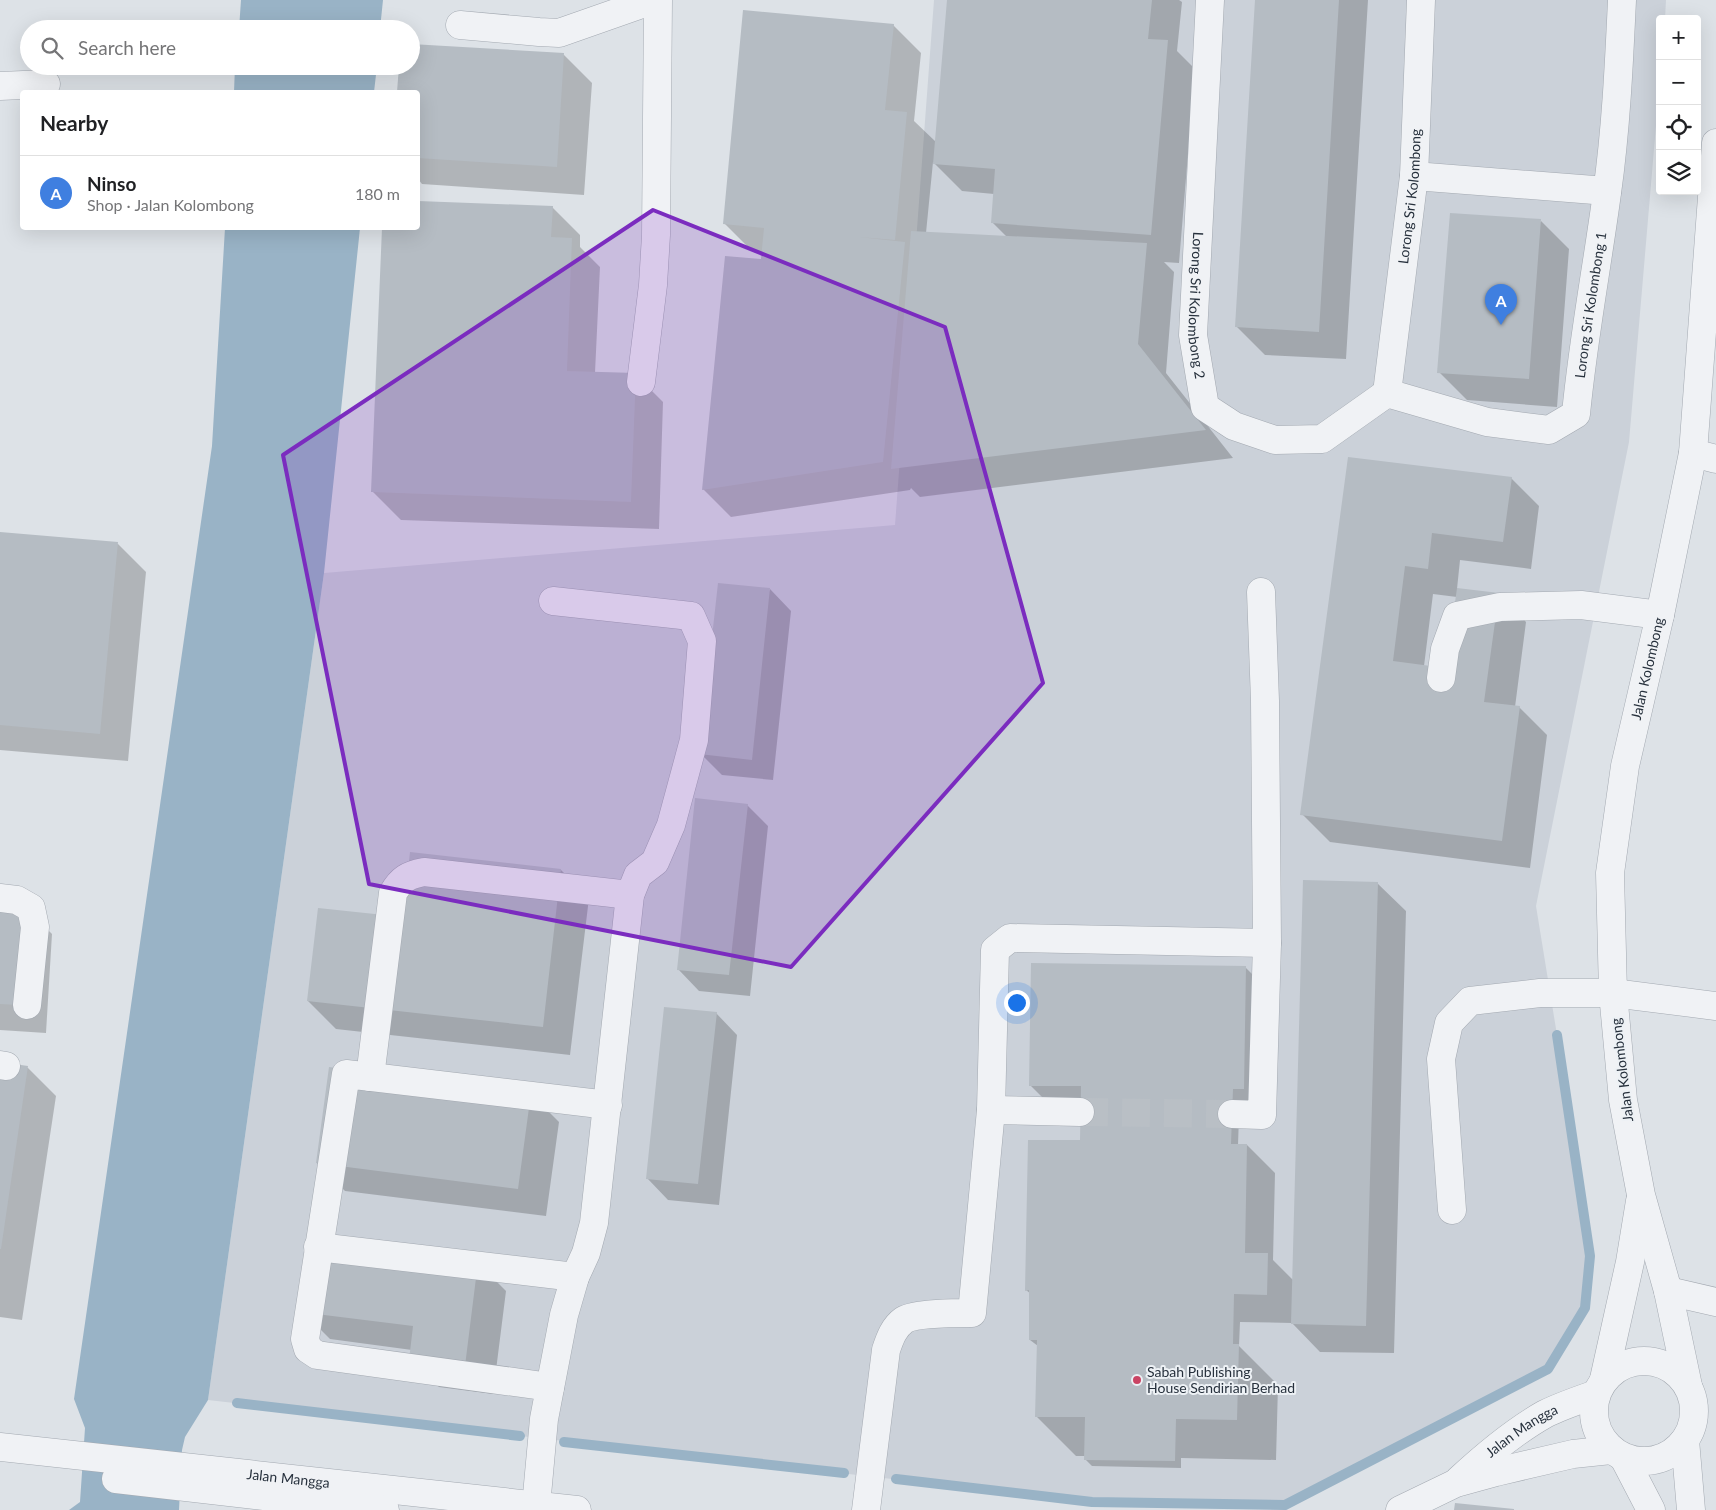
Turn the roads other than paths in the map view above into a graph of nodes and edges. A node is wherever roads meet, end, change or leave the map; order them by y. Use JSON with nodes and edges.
{"nodes":[{"id":1,"x":653,"y":0,"type":"edge"},
{"id":2,"x":658,"y":0,"type":"edge"},
{"id":3,"x":1210,"y":0,"type":"edge"},
{"id":4,"x":1422,"y":0,"type":"edge"},
{"id":5,"x":1622,"y":0,"type":"edge"},
{"id":6,"x":460,"y":25,"type":"dead end"},
{"id":7,"x":46,"y":84,"type":"dead end"},
{"id":8,"x":0,"y":86,"type":"edge"},
{"id":9,"x":1716,"y":143,"type":"edge"},
{"id":10,"x":1414,"y":176,"type":"junction"},
{"id":11,"x":1607,"y":191,"type":"junction"},
{"id":12,"x":641,"y":382,"type":"dead end"},
{"id":13,"x":1387,"y":393,"type":"junction"},
{"id":14,"x":1704,"y":456,"type":"edge"},
{"id":15,"x":1262,"y":592,"type":"dead end"},
{"id":16,"x":553,"y":601,"type":"dead end"},
{"id":17,"x":1660,"y":615,"type":"junction"},
{"id":18,"x":1441,"y":678,"type":"dead end"},
{"id":19,"x":630,"y":895,"type":"junction"},
{"id":20,"x":0,"y":898,"type":"edge"},
{"id":21,"x":1266,"y":943,"type":"junction"},
{"id":22,"x":1613,"y":993,"type":"junction"},
{"id":23,"x":26,"y":1005,"type":"dead end"},
{"id":24,"x":1716,"y":1006,"type":"edge"},
{"id":25,"x":370,"y":1077,"type":"junction"},
{"id":26,"x":608,"y":1105,"type":"junction"},
{"id":27,"x":991,"y":1110,"type":"junction"},
{"id":28,"x":1080,"y":1112,"type":"tunnel mouth"},
{"id":29,"x":1232,"y":1114,"type":"tunnel mouth"},
{"id":30,"x":1641,"y":1195,"type":"junction"},
{"id":31,"x":1452,"y":1210,"type":"dead end"},
{"id":32,"x":318,"y":1247,"type":"junction"},
{"id":33,"x":575,"y":1277,"type":"junction"},
{"id":34,"x":1668,"y":1291,"type":"junction"},
{"id":35,"x":1716,"y":1302,"type":"edge"},
{"id":36,"x":1600,"y":1386,"type":"junction"},
{"id":37,"x":1688,"y":1386,"type":"junction"},
{"id":38,"x":550,"y":1387,"type":"junction"},
{"id":39,"x":1685,"y":1440,"type":"junction"},
{"id":40,"x":1617,"y":1454,"type":"junction"},
{"id":41,"x":7,"y":1457,"type":"edge"},
{"id":42,"x":1456,"y":1483,"type":"junction"},
{"id":43,"x":250,"y":1485,"type":"junction"},
{"id":44,"x":536,"y":1506,"type":"junction"},
{"id":45,"x":385,"y":1510,"type":"edge"},
{"id":46,"x":577,"y":1510,"type":"edge"},
{"id":47,"x":866,"y":1510,"type":"edge"},
{"id":48,"x":1400,"y":1510,"type":"edge"},
{"id":49,"x":1651,"y":1510,"type":"edge"},
{"id":50,"x":1691,"y":1510,"type":"edge"}],
"edges":[{"from":1,"to":6,"type":"street"},
{"from":2,"to":12,"type":"street"},
{"from":3,"to":13,"type":"street","name":"Lorong Sri Kolombong 2"},
{"from":4,"to":10,"type":"street","name":"Lorong Sri Kolombong"},
{"from":5,"to":11,"type":"street","name":"Lorong Sri Kolombong 1"},
{"from":7,"to":8,"type":"street"},
{"from":9,"to":14,"type":"street","name":"Jalan Kolombong"},
{"from":10,"to":11,"type":"street"},
{"from":10,"to":13,"type":"street","name":"Lorong Sri Kolombong"},
{"from":11,"to":13,"type":"street","name":"Lorong Sri Kolombong 1"},
{"from":14,"to":17,"type":"street","name":"Jalan Kolombong"},
{"from":15,"to":21,"type":"street"},
{"from":16,"to":19,"type":"street"},
{"from":17,"to":18,"type":"street"},
{"from":17,"to":22,"type":"street","name":"Jalan Kolombong"},
{"from":19,"to":25,"type":"street"},
{"from":19,"to":26,"type":"street"},
{"from":20,"to":23,"type":"street"},
{"from":21,"to":27,"type":"street"},
{"from":21,"to":29,"type":"street"},
{"from":22,"to":24,"type":"street"},
{"from":22,"to":30,"type":"street","name":"Jalan Kolombong"},
{"from":22,"to":31,"type":"street"},
{"from":25,"to":26,"type":"street"},
{"from":25,"to":32,"type":"street"},
{"from":26,"to":33,"type":"street"},
{"from":27,"to":28,"type":"street"},
{"from":27,"to":47,"type":"street"},
{"from":30,"to":34,"type":"street","name":"Jalan Kolombong"},
{"from":30,"to":36,"type":"street","name":"Jalan Kolombong"},
{"from":32,"to":33,"type":"street"},
{"from":32,"to":38,"type":"street"},
{"from":33,"to":38,"type":"street"},
{"from":34,"to":35,"type":"street"},
{"from":34,"to":37,"type":"street","name":"Jalan Kolombong"},
{"from":36,"to":37,"type":"street"},
{"from":36,"to":40,"type":"street","name":"Jalan Kolombong"},
{"from":36,"to":42,"type":"street","name":"Jalan Mangga"},
{"from":37,"to":39,"type":"street","name":"Jalan Kolombong"},
{"from":38,"to":44,"type":"street"},
{"from":39,"to":40,"type":"street"},
{"from":39,"to":50,"type":"street","name":"Jalan Kolombong"},
{"from":40,"to":42,"type":"street","name":"Jalan Mangga"},
{"from":40,"to":49,"type":"street","name":"Jalan Kolombong"},
{"from":41,"to":43,"type":"street","name":"Jalan Mangga"},
{"from":42,"to":48,"type":"street","name":"Jalan Mangga"},
{"from":43,"to":44,"type":"street","name":"Jalan Mangga"},
{"from":43,"to":45,"type":"street","name":"Jalan Mangga"},
{"from":44,"to":46,"type":"street","name":"Jalan Mangga"}]}
